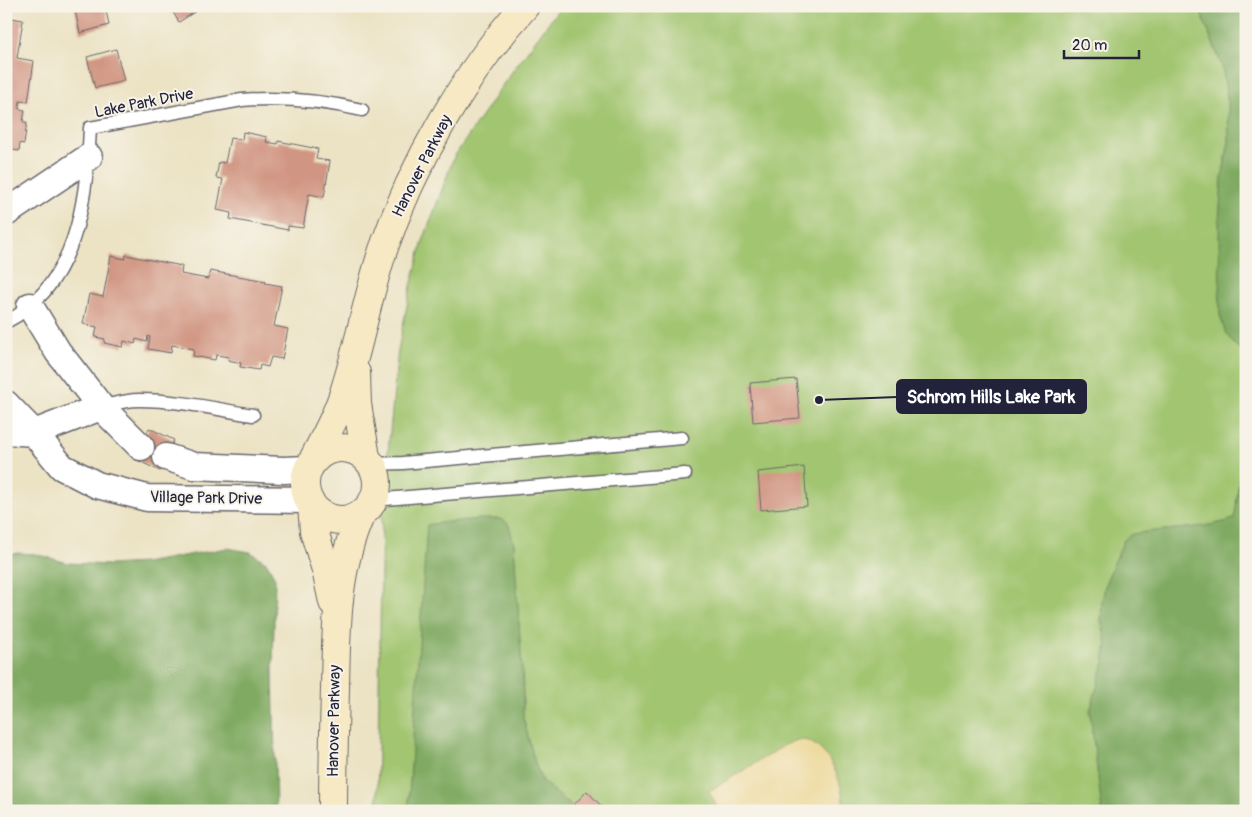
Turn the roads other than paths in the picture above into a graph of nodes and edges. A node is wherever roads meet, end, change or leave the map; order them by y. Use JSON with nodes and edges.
{"nodes":[{"id":1,"x":525,"y":6,"type":"edge"},
{"id":2,"x":362,"y":110,"type":"dead end"},
{"id":3,"x":89,"y":158,"type":"junction"},
{"id":4,"x":6,"y":213,"type":"edge"},
{"id":5,"x":30,"y":306,"type":"junction"},
{"id":6,"x":6,"y":322,"type":"edge"},
{"id":7,"x":357,"y":344,"type":"junction"},
{"id":8,"x":6,"y":404,"type":"edge"},
{"id":9,"x":101,"y":407,"type":"junction"},
{"id":10,"x":253,"y":416,"type":"dead end"},
{"id":11,"x":6,"y":431,"type":"edge"},
{"id":12,"x":34,"y":433,"type":"junction"},
{"id":13,"x":682,"y":438,"type":"dead end"},
{"id":14,"x":141,"y":447,"type":"dead end"},
{"id":15,"x":166,"y":457,"type":"dead end"},
{"id":16,"x":368,"y":461,"type":"junction"},
{"id":17,"x":311,"y":464,"type":"junction"},
{"id":18,"x":685,"y":474,"type":"dead end"},
{"id":19,"x":310,"y":503,"type":"junction"},
{"id":20,"x":367,"y":507,"type":"junction"},
{"id":21,"x":336,"y":631,"type":"junction"},
{"id":22,"x":333,"y":811,"type":"edge"}],
"edges":[{"from":1,"to":7,"type":"street","name":"Hanover Parkway"},
{"from":2,"to":3,"type":"lane","name":"Lake Park Drive"},
{"from":3,"to":4,"type":"street"},
{"from":3,"to":5,"type":"lane","name":"Lake Park Drive"},
{"from":5,"to":6,"type":"lane","name":"Lake Park Drive"},
{"from":5,"to":9,"type":"street"},
{"from":7,"to":16,"type":"street","name":"Hanover Parkway"},
{"from":7,"to":17,"type":"street","name":"Hanover Parkway"},
{"from":8,"to":12,"type":"street","name":"Village Park Drive"},
{"from":9,"to":10,"type":"lane"},
{"from":9,"to":12,"type":"street"},
{"from":9,"to":14,"type":"street"},
{"from":11,"to":12,"type":"street"},
{"from":12,"to":19,"type":"street","name":"Village Park Drive"},
{"from":13,"to":16,"type":"lane"},
{"from":15,"to":17,"type":"street","name":"Village Park Drive"},
{"from":16,"to":17,"type":"street"},
{"from":16,"to":20,"type":"street"},
{"from":17,"to":19,"type":"street"},
{"from":18,"to":20,"type":"lane"},
{"from":19,"to":20,"type":"street"},
{"from":19,"to":21,"type":"street","name":"Hanover Parkway"},
{"from":20,"to":21,"type":"street","name":"Hanover Parkway"},
{"from":21,"to":22,"type":"street","name":"Hanover Parkway"}]}
